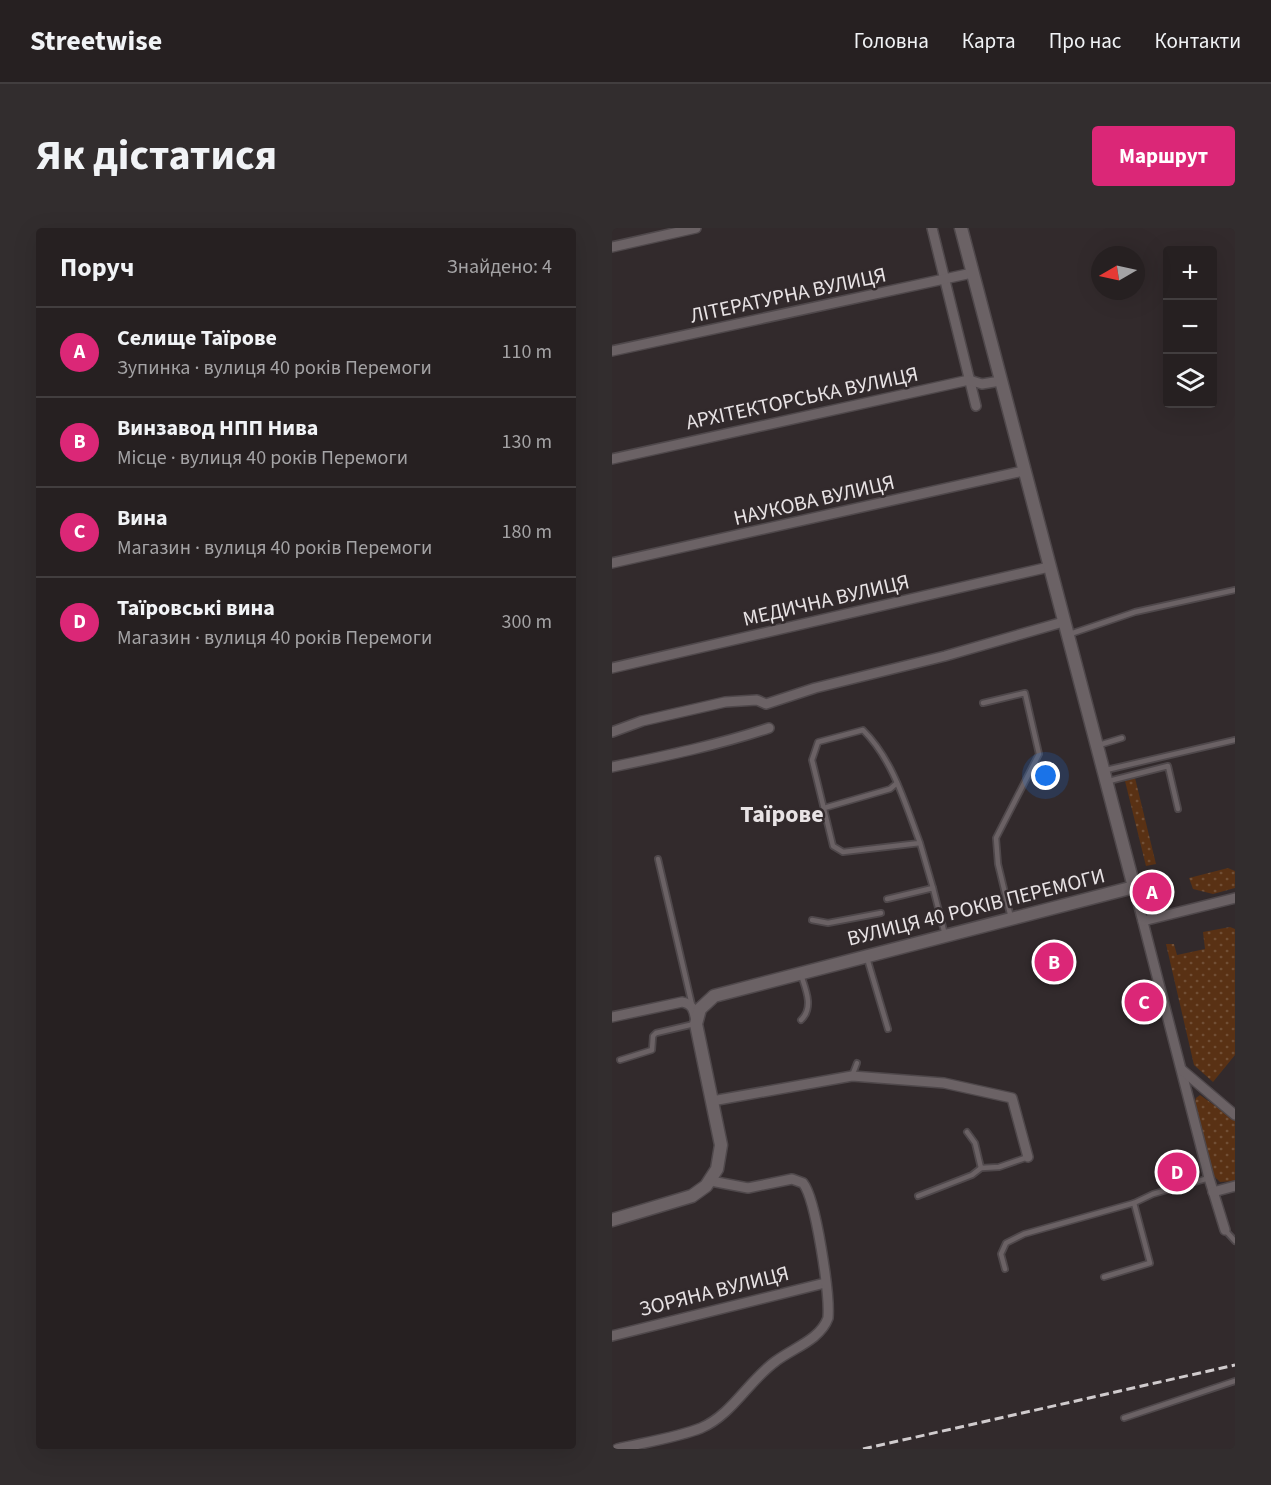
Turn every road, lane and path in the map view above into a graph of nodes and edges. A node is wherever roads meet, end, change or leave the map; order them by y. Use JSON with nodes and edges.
{"nodes":[{"id":1,"x":696,"y":228,"type":"edge"},
{"id":2,"x":932,"y":228,"type":"edge"},
{"id":3,"x":961,"y":228,"type":"edge"},
{"id":4,"x":612,"y":247,"type":"edge"},
{"id":5,"x":972,"y":273,"type":"junction"},
{"id":6,"x":945,"y":279,"type":"junction"},
{"id":7,"x":612,"y":351,"type":"edge"},
{"id":8,"x":969,"y":380,"type":"junction"},
{"id":9,"x":1000,"y":381,"type":"junction"},
{"id":10,"x":976,"y":406,"type":"dead end"},
{"id":11,"x":612,"y":459,"type":"edge"},
{"id":12,"x":1023,"y":471,"type":"junction"},
{"id":13,"x":612,"y":563,"type":"edge"},
{"id":14,"x":1048,"y":567,"type":"junction"},
{"id":15,"x":1235,"y":590,"type":"edge"},
{"id":16,"x":1063,"y":622,"type":"junction"},
{"id":17,"x":1067,"y":635,"type":"junction"},
{"id":18,"x":612,"y":668,"type":"edge"},
{"id":19,"x":983,"y":703,"type":"dead end"},
{"id":20,"x":769,"y":728,"type":"dead end"},
{"id":21,"x":612,"y":732,"type":"edge"},
{"id":22,"x":1122,"y":738,"type":"dead end"},
{"id":23,"x":1235,"y":740,"type":"edge"},
{"id":24,"x":1096,"y":746,"type":"junction"},
{"id":25,"x":612,"y":767,"type":"edge"},
{"id":26,"x":1105,"y":776,"type":"junction"},
{"id":27,"x":897,"y":783,"type":"junction"},
{"id":28,"x":824,"y":807,"type":"junction"},
{"id":29,"x":1178,"y":809,"type":"dead end"},
{"id":30,"x":920,"y":843,"type":"junction"},
{"id":31,"x":658,"y":859,"type":"dead end"},
{"id":32,"x":1134,"y":887,"type":"junction"},
{"id":33,"x":933,"y":888,"type":"junction"},
{"id":34,"x":1235,"y":898,"type":"edge"},
{"id":35,"x":887,"y":899,"type":"dead end"},
{"id":36,"x":881,"y":913,"type":"dead end"},
{"id":37,"x":1011,"y":918,"type":"junction"},
{"id":38,"x":812,"y":920,"type":"dead end"},
{"id":39,"x":1143,"y":921,"type":"junction"},
{"id":40,"x":945,"y":935,"type":"junction"},
{"id":41,"x":867,"y":955,"type":"junction"},
{"id":42,"x":800,"y":972,"type":"junction"},
{"id":43,"x":1159,"y":987,"type":"junction"},
{"id":44,"x":1141,"y":992,"type":"dead end"},
{"id":45,"x":693,"y":1007,"type":"junction"},
{"id":46,"x":612,"y":1017,"type":"edge"},
{"id":47,"x":801,"y":1020,"type":"dead end"},
{"id":48,"x":696,"y":1024,"type":"junction"},
{"id":49,"x":888,"y":1029,"type":"dead end"},
{"id":50,"x":620,"y":1060,"type":"dead end"},
{"id":51,"x":856,"y":1063,"type":"dead end"},
{"id":52,"x":1181,"y":1070,"type":"junction"},
{"id":53,"x":852,"y":1076,"type":"junction"},
{"id":54,"x":712,"y":1101,"type":"junction"},
{"id":55,"x":1235,"y":1114,"type":"edge"},
{"id":56,"x":968,"y":1132,"type":"dead end"},
{"id":57,"x":1028,"y":1156,"type":"joint"},
{"id":58,"x":981,"y":1168,"type":"junction"},
{"id":59,"x":1209,"y":1178,"type":"junction"},
{"id":60,"x":711,"y":1180,"type":"junction"},
{"id":61,"x":1235,"y":1186,"type":"edge"},
{"id":62,"x":1213,"y":1192,"type":"junction"},
{"id":63,"x":918,"y":1196,"type":"dead end"},
{"id":64,"x":1134,"y":1203,"type":"junction"},
{"id":65,"x":612,"y":1220,"type":"edge"},
{"id":66,"x":1225,"y":1230,"type":"joint"},
{"id":67,"x":1235,"y":1241,"type":"edge"},
{"id":68,"x":1005,"y":1269,"type":"dead end"},
{"id":69,"x":1104,"y":1277,"type":"dead end"},
{"id":70,"x":825,"y":1282,"type":"junction"},
{"id":71,"x":612,"y":1336,"type":"edge"},
{"id":72,"x":1235,"y":1381,"type":"edge"},
{"id":73,"x":1124,"y":1418,"type":"dead end"},
{"id":74,"x":617,"y":1449,"type":"edge"}],
"edges":[{"from":1,"to":4,"type":"street"},
{"from":2,"to":6,"type":"street"},
{"from":3,"to":5,"type":"street"},
{"from":5,"to":6,"type":"street","name":"ЛІТЕРАТУРНА ВУЛИЦЯ"},
{"from":5,"to":9,"type":"street"},
{"from":6,"to":7,"type":"street","name":"ЛІТЕРАТУРНА ВУЛИЦЯ"},
{"from":6,"to":8,"type":"street"},
{"from":8,"to":9,"type":"street","name":"АРХІТЕКТОРСЬКА ВУЛИЦЯ"},
{"from":8,"to":10,"type":"street"},
{"from":8,"to":11,"type":"street","name":"АРХІТЕКТОРСЬКА ВУЛИЦЯ"},
{"from":9,"to":12,"type":"street"},
{"from":12,"to":13,"type":"street","name":"НАУКОВА ВУЛИЦЯ"},
{"from":12,"to":14,"type":"street"},
{"from":14,"to":16,"type":"street"},
{"from":14,"to":18,"type":"street","name":"МЕДИЧНА ВУЛИЦЯ"},
{"from":15,"to":17,"type":"lane"},
{"from":16,"to":17,"type":"street"},
{"from":16,"to":21,"type":"street"},
{"from":17,"to":24,"type":"street"},
{"from":19,"to":37,"type":"lane"},
{"from":20,"to":25,"type":"street"},
{"from":22,"to":24,"type":"lane"},
{"from":23,"to":26,"type":"lane"},
{"from":24,"to":26,"type":"street"},
{"from":26,"to":29,"type":"lane"},
{"from":26,"to":32,"type":"street"},
{"from":27,"to":28,"type":"lane"},
{"from":27,"to":28,"type":"lane"},
{"from":27,"to":30,"type":"lane"},
{"from":28,"to":30,"type":"lane"},
{"from":30,"to":33,"type":"lane"},
{"from":31,"to":45,"type":"lane"},
{"from":32,"to":37,"type":"street","name":"ВУЛИЦЯ 40 РОКІВ ПЕРЕМОГИ"},
{"from":32,"to":39,"type":"street","name":"ВУЛИЦЯ 40 РОКІВ ПЕРЕМОГИ"},
{"from":33,"to":35,"type":"lane"},
{"from":33,"to":40,"type":"lane"},
{"from":34,"to":39,"type":"street"},
{"from":36,"to":38,"type":"lane"},
{"from":37,"to":40,"type":"street","name":"ВУЛИЦЯ 40 РОКІВ ПЕРЕМОГИ"},
{"from":39,"to":43,"type":"street","name":"ВУЛИЦЯ 40 РОКІВ ПЕРЕМОГИ"},
{"from":40,"to":41,"type":"street","name":"ВУЛИЦЯ 40 РОКІВ ПЕРЕМОГИ"},
{"from":41,"to":42,"type":"street","name":"ВУЛИЦЯ 40 РОКІВ ПЕРЕМОГИ"},
{"from":41,"to":49,"type":"lane"},
{"from":42,"to":47,"type":"lane"},
{"from":42,"to":48,"type":"street","name":"ВУЛИЦЯ 40 РОКІВ ПЕРЕМОГИ"},
{"from":43,"to":44,"type":"street"},
{"from":43,"to":52,"type":"street","name":"ВУЛИЦЯ 40 РОКІВ ПЕРЕМОГИ"},
{"from":45,"to":46,"type":"street"},
{"from":45,"to":48,"type":"street"},
{"from":48,"to":50,"type":"lane"},
{"from":48,"to":54,"type":"street"},
{"from":51,"to":53,"type":"lane"},
{"from":52,"to":55,"type":"street"},
{"from":52,"to":59,"type":"street","name":"ВУЛИЦЯ 40 РОКІВ ПЕРЕМОГИ"},
{"from":53,"to":54,"type":"street"},
{"from":53,"to":57,"type":"street"},
{"from":54,"to":60,"type":"street"},
{"from":56,"to":58,"type":"lane"},
{"from":57,"to":58,"type":"lane"},
{"from":58,"to":63,"type":"lane"},
{"from":59,"to":62,"type":"street","name":"ВУЛИЦЯ 40 РОКІВ ПЕРЕМОГИ"},
{"from":59,"to":64,"type":"lane"},
{"from":60,"to":65,"type":"street"},
{"from":60,"to":70,"type":"street"},
{"from":61,"to":62,"type":"street"},
{"from":62,"to":66,"type":"street","name":"ВУЛИЦЯ 40 РОКІВ ПЕРЕМОГИ"},
{"from":64,"to":68,"type":"lane"},
{"from":64,"to":69,"type":"lane"},
{"from":66,"to":67,"type":"lane"},
{"from":70,"to":71,"type":"street","name":"ЗОРЯНА ВУЛИЦЯ"},
{"from":70,"to":74,"type":"street"},
{"from":72,"to":73,"type":"lane"}]}
